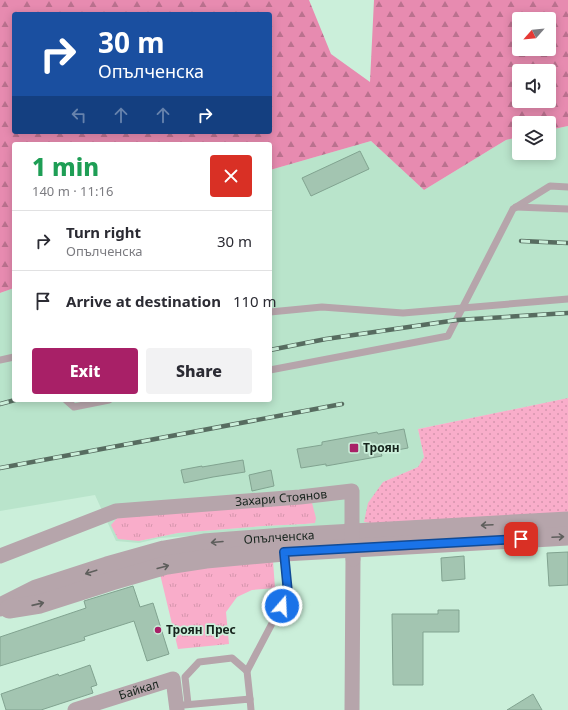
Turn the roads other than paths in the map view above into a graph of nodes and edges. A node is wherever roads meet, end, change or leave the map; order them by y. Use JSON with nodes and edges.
{"nodes":[{"id":1,"x":568,"y":187,"type":"edge"},
{"id":2,"x":516,"y":207,"type":"junction"},
{"id":3,"x":568,"y":209,"type":"edge"},
{"id":4,"x":568,"y":300,"type":"edge"},
{"id":5,"x":462,"y":308,"type":"junction"},
{"id":6,"x":272,"y":312,"type":"edge"},
{"id":7,"x":12,"y":357,"type":"edge"},
{"id":8,"x":0,"y":360,"type":"edge"},
{"id":9,"x":272,"y":370,"type":"edge"},
{"id":10,"x":68,"y":402,"type":"edge"},
{"id":11,"x":99,"y":402,"type":"edge"},
{"id":12,"x":568,"y":521,"type":"edge"},
{"id":13,"x":568,"y":536,"type":"edge"},
{"id":14,"x":284,"y":552,"type":"junction"},
{"id":15,"x":0,"y":556,"type":"edge"},
{"id":16,"x":0,"y":607,"type":"edge"},
{"id":17,"x":0,"y":611,"type":"edge"},
{"id":18,"x":247,"y":671,"type":"junction"},
{"id":19,"x":250,"y":698,"type":"junction"},
{"id":20,"x":181,"y":706,"type":"edge"},
{"id":21,"x":75,"y":710,"type":"edge"},
{"id":22,"x":251,"y":710,"type":"edge"},
{"id":23,"x":352,"y":710,"type":"edge"}],
"edges":[{"from":1,"to":2,"type":"lane"},
{"from":2,"to":3,"type":"lane"},
{"from":2,"to":5,"type":"lane"},
{"from":4,"to":5,"type":"lane"},
{"from":5,"to":6,"type":"lane"},
{"from":5,"to":9,"type":"lane"},
{"from":7,"to":8,"type":"lane"},
{"from":10,"to":11,"type":"lane"},
{"from":12,"to":16,"type":"street","name":"Опълченска","one_way":true},
{"from":14,"to":13,"type":"street","name":"Опълченска","one_way":true},
{"from":17,"to":14,"type":"street","name":"Опълченска","one_way":true},
{"from":14,"to":18,"type":"lane"},
{"from":15,"to":23,"type":"street","name":"Захари Стоянов","bridge":true},
{"from":18,"to":19,"type":"lane"},
{"from":18,"to":20,"type":"lane"},
{"from":19,"to":20,"type":"lane"},
{"from":19,"to":22,"type":"lane"},
{"from":20,"to":21,"type":"street","name":"Байкал"}]}
